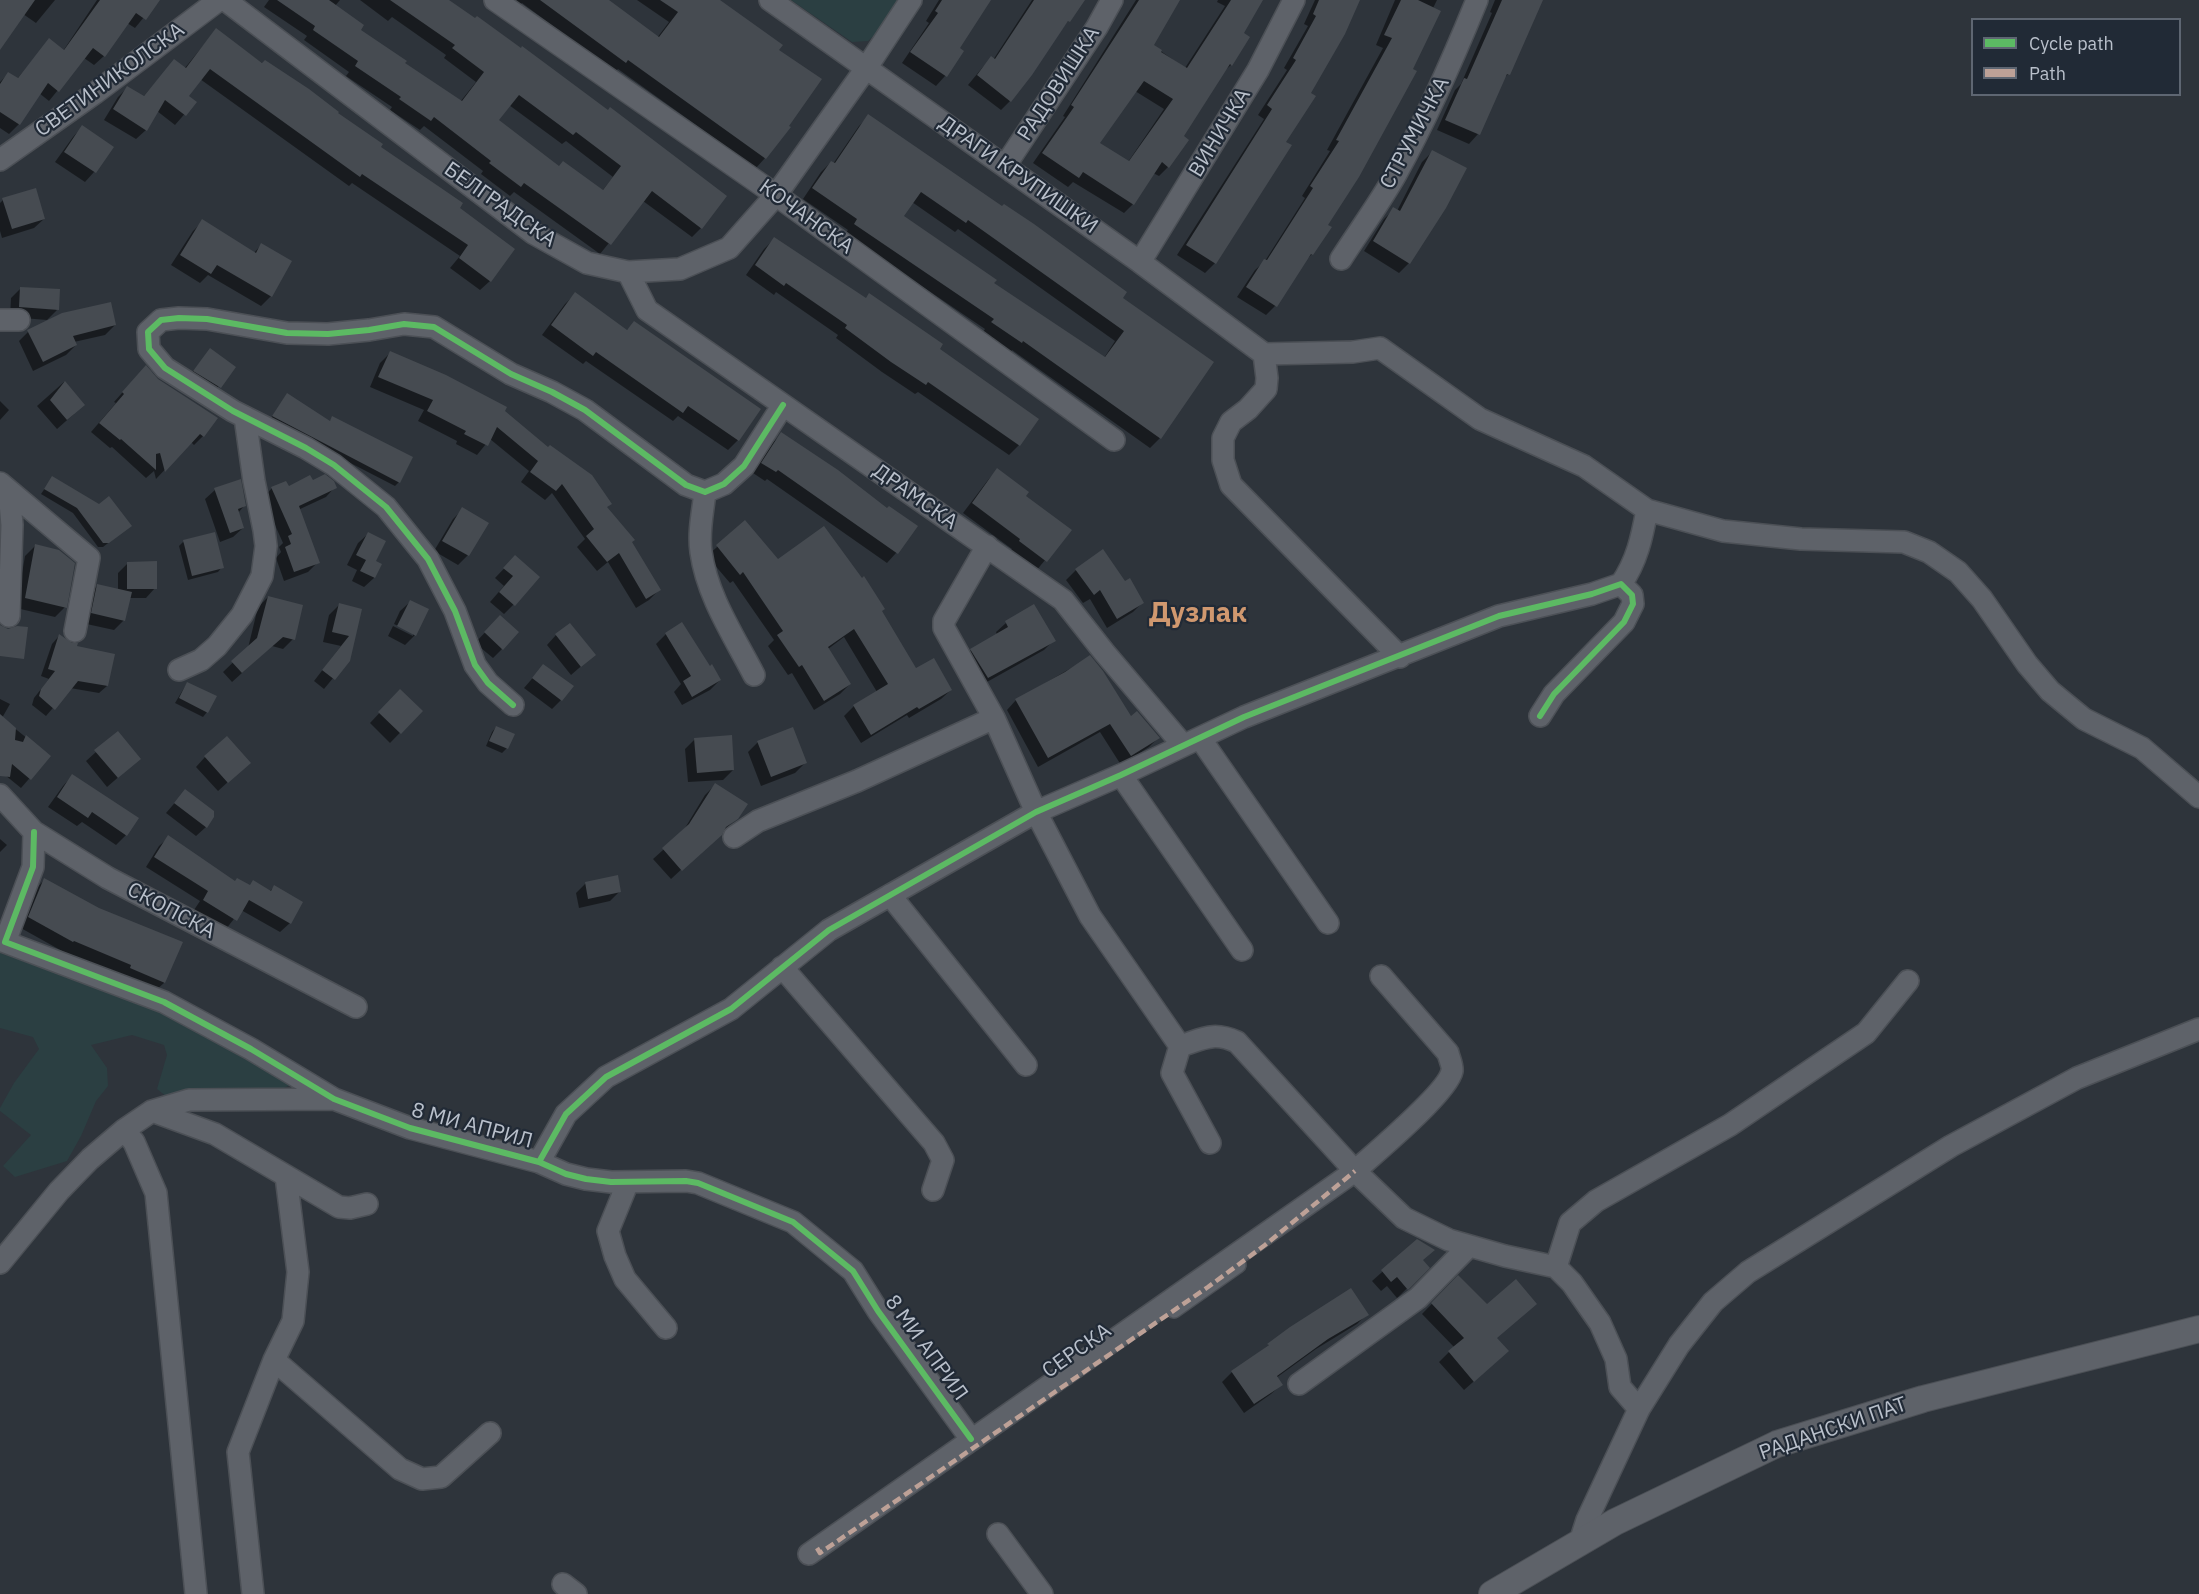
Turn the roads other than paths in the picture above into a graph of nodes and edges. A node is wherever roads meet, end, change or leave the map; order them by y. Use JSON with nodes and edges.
{"nodes":[{"id":1,"x":219,"y":0,"type":"edge"},
{"id":2,"x":225,"y":0,"type":"edge"},
{"id":3,"x":495,"y":0,"type":"edge"},
{"id":4,"x":770,"y":0,"type":"edge"},
{"id":5,"x":911,"y":0,"type":"edge"},
{"id":6,"x":1112,"y":0,"type":"edge"},
{"id":7,"x":1294,"y":0,"type":"edge"},
{"id":8,"x":1477,"y":0,"type":"edge"},
{"id":9,"x":867,"y":67,"type":"junction"},
{"id":10,"x":0,"y":160,"type":"edge"},
{"id":11,"x":1005,"y":166,"type":"junction"},
{"id":12,"x":776,"y":195,"type":"junction"},
{"id":13,"x":1341,"y":259,"type":"dead end"},
{"id":14,"x":1140,"y":262,"type":"junction"},
{"id":15,"x":628,"y":272,"type":"junction"},
{"id":16,"x":1264,"y":354,"type":"junction"},
{"id":17,"x":783,"y":405,"type":"junction"},
{"id":18,"x":244,"y":417,"type":"junction"},
{"id":19,"x":1114,"y":440,"type":"dead end"},
{"id":20,"x":5,"y":487,"type":"edge"},
{"id":21,"x":705,"y":492,"type":"junction"},
{"id":22,"x":1647,"y":510,"type":"junction"},
{"id":23,"x":987,"y":546,"type":"junction"},
{"id":24,"x":1621,"y":584,"type":"junction"},
{"id":25,"x":9,"y":616,"type":"dead end"},
{"id":26,"x":75,"y":631,"type":"dead end"},
{"id":27,"x":1400,"y":657,"type":"junction"},
{"id":28,"x":179,"y":670,"type":"dead end"},
{"id":29,"x":754,"y":675,"type":"dead end"},
{"id":30,"x":513,"y":705,"type":"dead end"},
{"id":31,"x":1540,"y":716,"type":"dead end"},
{"id":32,"x":994,"y":718,"type":"junction"},
{"id":33,"x":1192,"y":741,"type":"junction"},
{"id":34,"x":1121,"y":775,"type":"junction"},
{"id":35,"x":0,"y":795,"type":"edge"},
{"id":36,"x":2199,"y":797,"type":"edge"},
{"id":37,"x":1036,"y":812,"type":"junction"},
{"id":38,"x":34,"y":832,"type":"junction"},
{"id":39,"x":734,"y":837,"type":"dead end"},
{"id":40,"x":890,"y":895,"type":"junction"},
{"id":41,"x":1328,"y":923,"type":"dead end"},
{"id":42,"x":2,"y":942,"type":"edge"},
{"id":43,"x":1242,"y":950,"type":"dead end"},
{"id":44,"x":782,"y":968,"type":"junction"},
{"id":45,"x":1381,"y":976,"type":"dead end"},
{"id":46,"x":1908,"y":981,"type":"dead end"},
{"id":47,"x":356,"y":1007,"type":"dead end"},
{"id":48,"x":2199,"y":1029,"type":"edge"},
{"id":49,"x":1180,"y":1046,"type":"junction"},
{"id":50,"x":1026,"y":1065,"type":"dead end"},
{"id":51,"x":334,"y":1100,"type":"junction"},
{"id":52,"x":152,"y":1112,"type":"junction"},
{"id":53,"x":124,"y":1130,"type":"junction"},
{"id":54,"x":1210,"y":1143,"type":"dead end"},
{"id":55,"x":540,"y":1162,"type":"junction"},
{"id":56,"x":1355,"y":1171,"type":"junction"},
{"id":57,"x":286,"y":1176,"type":"junction"},
{"id":58,"x":628,"y":1182,"type":"junction"},
{"id":59,"x":933,"y":1190,"type":"dead end"},
{"id":60,"x":367,"y":1204,"type":"dead end"},
{"id":61,"x":1469,"y":1245,"type":"junction"},
{"id":62,"x":0,"y":1263,"type":"edge"},
{"id":63,"x":1556,"y":1267,"type":"junction"},
{"id":64,"x":666,"y":1328,"type":"dead end"},
{"id":65,"x":2199,"y":1329,"type":"edge"},
{"id":66,"x":274,"y":1360,"type":"junction"},
{"id":67,"x":1299,"y":1384,"type":"dead end"},
{"id":68,"x":1639,"y":1409,"type":"junction"},
{"id":69,"x":490,"y":1433,"type":"dead end"},
{"id":70,"x":971,"y":1439,"type":"junction"},
{"id":71,"x":998,"y":1534,"type":"dead end"},
{"id":72,"x":1580,"y":1542,"type":"junction"},
{"id":73,"x":814,"y":1551,"type":"joint"},
{"id":74,"x":196,"y":1594,"type":"edge"},
{"id":75,"x":253,"y":1594,"type":"edge"},
{"id":76,"x":1042,"y":1594,"type":"edge"},
{"id":77,"x":1492,"y":1594,"type":"edge"}],
"edges":[{"from":1,"to":10,"type":"street","name":"СВЕТИНИКОЛСКА"},
{"from":2,"to":15,"type":"street","name":"БЕЛГРАДСКА"},
{"from":3,"to":12,"type":"street","name":"КОЧАНСКА"},
{"from":4,"to":9,"type":"street","name":"ДРАГИ КРУПИШКИ"},
{"from":5,"to":9,"type":"street","name":"БЕЛГРАДСКА"},
{"from":6,"to":11,"type":"street","name":"РАДОВИШКА"},
{"from":7,"to":14,"type":"street","name":"ВИНИЧКА"},
{"from":8,"to":13,"type":"street","name":"СТРУМИЧКА"},
{"from":9,"to":11,"type":"street","name":"ДРАГИ КРУПИШКИ"},
{"from":9,"to":12,"type":"street","name":"БЕЛГРАДСКА"},
{"from":11,"to":14,"type":"street","name":"ДРАГИ КРУПИШКИ"},
{"from":12,"to":15,"type":"street","name":"БЕЛГРАДСКА"},
{"from":12,"to":19,"type":"street","name":"КОЧАНСКА"},
{"from":14,"to":16,"type":"street","name":"ДРАГИ КРУПИШКИ"},
{"from":15,"to":17,"type":"street","name":"ДРАМСКА"},
{"from":16,"to":22,"type":"street"},
{"from":16,"to":27,"type":"street"},
{"from":17,"to":21,"type":"street"},
{"from":17,"to":23,"type":"street","name":"ДРАМСКА"},
{"from":18,"to":21,"type":"street"},
{"from":18,"to":28,"type":"street"},
{"from":18,"to":30,"type":"street"},
{"from":20,"to":25,"type":"street"},
{"from":20,"to":26,"type":"street"},
{"from":21,"to":29,"type":"street"},
{"from":22,"to":24,"type":"street"},
{"from":22,"to":36,"type":"street"},
{"from":23,"to":32,"type":"street"},
{"from":23,"to":33,"type":"street","name":"ДРАМСКА"},
{"from":24,"to":27,"type":"street"},
{"from":24,"to":31,"type":"street"},
{"from":27,"to":33,"type":"street"},
{"from":32,"to":37,"type":"street"},
{"from":32,"to":39,"type":"street"},
{"from":33,"to":34,"type":"street"},
{"from":33,"to":41,"type":"street","name":"ДРАМСКА"},
{"from":34,"to":37,"type":"street"},
{"from":34,"to":43,"type":"street"},
{"from":35,"to":38,"type":"street","name":"СКОПСКА"},
{"from":37,"to":40,"type":"street"},
{"from":37,"to":49,"type":"street"},
{"from":38,"to":42,"type":"street","name":"8 МИ АПРИЛ"},
{"from":38,"to":47,"type":"street","name":"СКОПСКА"},
{"from":40,"to":44,"type":"street"},
{"from":40,"to":50,"type":"street"},
{"from":42,"to":51,"type":"street","name":"8 МИ АПРИЛ"},
{"from":44,"to":55,"type":"street"},
{"from":44,"to":59,"type":"street"},
{"from":45,"to":56,"type":"street"},
{"from":46,"to":63,"type":"street"},
{"from":48,"to":68,"type":"street"},
{"from":49,"to":54,"type":"street"},
{"from":49,"to":56,"type":"street"},
{"from":51,"to":52,"type":"street"},
{"from":51,"to":55,"type":"street","name":"8 МИ АПРИЛ"},
{"from":52,"to":53,"type":"street"},
{"from":52,"to":57,"type":"street"},
{"from":53,"to":62,"type":"street"},
{"from":53,"to":74,"type":"street"},
{"from":55,"to":58,"type":"street","name":"8 МИ АПРИЛ"},
{"from":56,"to":61,"type":"street"},
{"from":56,"to":70,"type":"street"},
{"from":56,"to":73,"type":"street","name":"СЕРСКА"},
{"from":57,"to":60,"type":"street"},
{"from":57,"to":66,"type":"street"},
{"from":58,"to":64,"type":"street"},
{"from":58,"to":70,"type":"street","name":"8 МИ АПРИЛ"},
{"from":61,"to":63,"type":"street"},
{"from":61,"to":67,"type":"street"},
{"from":63,"to":68,"type":"street"},
{"from":65,"to":72,"type":"street","name":"РАДАНСКИ ПАТ"},
{"from":66,"to":69,"type":"street"},
{"from":66,"to":75,"type":"street"},
{"from":68,"to":72,"type":"street"},
{"from":70,"to":73,"type":"street"},
{"from":71,"to":76,"type":"street"},
{"from":72,"to":77,"type":"street","name":"РАДАНСКИ ПАТ"}]}
